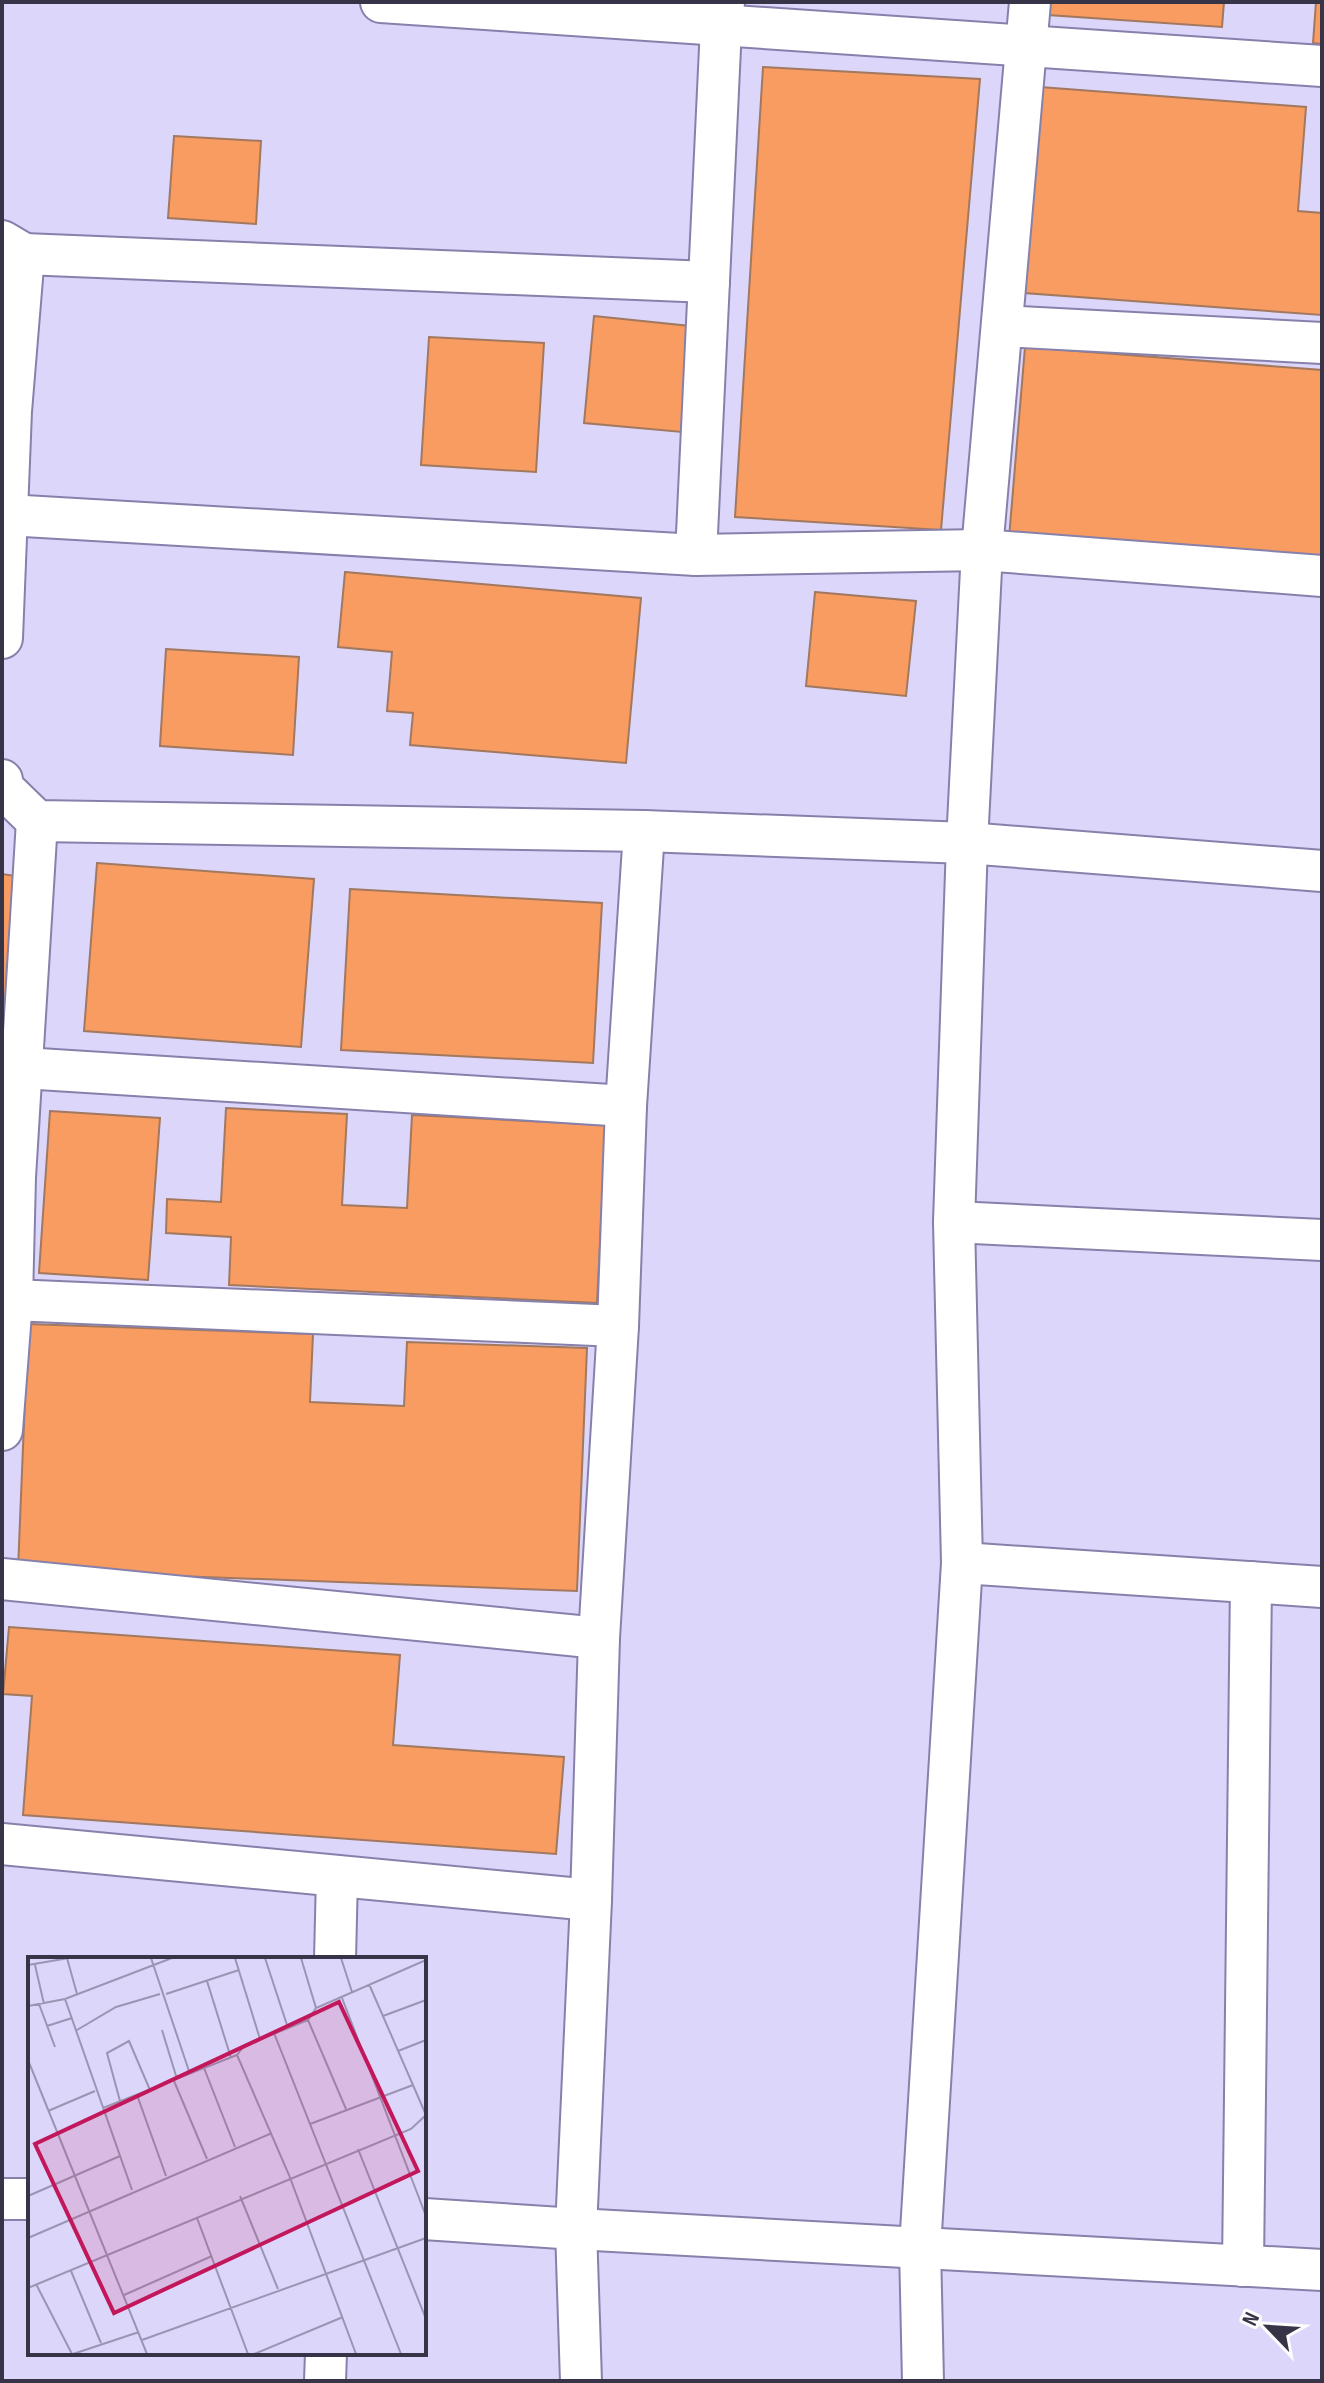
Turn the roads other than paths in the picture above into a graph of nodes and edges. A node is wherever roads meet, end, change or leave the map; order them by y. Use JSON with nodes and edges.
{"nodes":[{"id":1,"x":381,"y":2,"type":"edge"},
{"id":2,"x":1030,"y":2,"type":"edge"},
{"id":3,"x":723,"y":14,"type":"edge"},
{"id":4,"x":1027,"y":47,"type":"junction"},
{"id":5,"x":1322,"y":66,"type":"edge"},
{"id":6,"x":13,"y":248,"type":"edge"},
{"id":7,"x":709,"y":282,"type":"junction"},
{"id":8,"x":1003,"y":326,"type":"junction"},
{"id":9,"x":1322,"y":343,"type":"edge"},
{"id":10,"x":7,"y":411,"type":"edge"},
{"id":11,"x":7,"y":515,"type":"junction"},
{"id":12,"x":982,"y":550,"type":"junction"},
{"id":13,"x":696,"y":555,"type":"junction"},
{"id":14,"x":1322,"y":576,"type":"edge"},
{"id":15,"x":2,"y":625,"type":"edge"},
{"id":16,"x":2,"y":638,"type":"edge"},
{"id":17,"x":2,"y":780,"type":"edge"},
{"id":18,"x":37,"y":821,"type":"junction"},
{"id":19,"x":644,"y":831,"type":"junction"},
{"id":20,"x":967,"y":843,"type":"junction"},
{"id":21,"x":18,"y":865,"type":"edge"},
{"id":22,"x":1322,"y":871,"type":"edge"},
{"id":23,"x":23,"y":1068,"type":"junction"},
{"id":24,"x":626,"y":1106,"type":"junction"},
{"id":25,"x":8,"y":1177,"type":"edge"},
{"id":26,"x":954,"y":1222,"type":"junction"},
{"id":27,"x":1322,"y":1240,"type":"edge"},
{"id":28,"x":9,"y":1283,"type":"edge"},
{"id":29,"x":618,"y":1326,"type":"junction"},
{"id":30,"x":2,"y":1430,"type":"edge"},
{"id":31,"x":962,"y":1563,"type":"junction"},
{"id":32,"x":2,"y":1579,"type":"edge"},
{"id":33,"x":1251,"y":1582,"type":"junction"},
{"id":34,"x":1322,"y":1587,"type":"edge"},
{"id":35,"x":599,"y":1638,"type":"junction"},
{"id":36,"x":2,"y":1844,"type":"edge"},
{"id":37,"x":337,"y":1876,"type":"junction"},
{"id":38,"x":591,"y":1900,"type":"junction"},
{"id":39,"x":335,"y":1957,"type":"edge"},
{"id":40,"x":2,"y":2199,"type":"edge"},
{"id":41,"x":28,"y":2199,"type":"edge"},
{"id":42,"x":426,"y":2219,"type":"edge"},
{"id":43,"x":576,"y":2229,"type":"junction"},
{"id":44,"x":920,"y":2248,"type":"junction"},
{"id":45,"x":1243,"y":2266,"type":"junction"},
{"id":46,"x":1322,"y":2270,"type":"edge"},
{"id":47,"x":326,"y":2355,"type":"edge"},
{"id":48,"x":325,"y":2381,"type":"edge"},
{"id":49,"x":581,"y":2381,"type":"edge"},
{"id":50,"x":923,"y":2381,"type":"edge"}],
"edges":[{"from":1,"to":3,"type":"street"},
{"from":2,"to":4,"type":"street"},
{"from":3,"to":4,"type":"street"},
{"from":3,"to":7,"type":"street"},
{"from":4,"to":5,"type":"street"},
{"from":4,"to":8,"type":"street"},
{"from":6,"to":7,"type":"street"},
{"from":6,"to":10,"type":"street"},
{"from":7,"to":13,"type":"street"},
{"from":8,"to":9,"type":"street"},
{"from":8,"to":12,"type":"street"},
{"from":10,"to":11,"type":"street"},
{"from":11,"to":13,"type":"street"},
{"from":11,"to":15,"type":"street"},
{"from":12,"to":13,"type":"street"},
{"from":12,"to":14,"type":"street"},
{"from":12,"to":20,"type":"street"},
{"from":15,"to":16,"type":"street"},
{"from":17,"to":18,"type":"street"},
{"from":18,"to":19,"type":"street"},
{"from":18,"to":21,"type":"street"},
{"from":19,"to":20,"type":"street"},
{"from":19,"to":24,"type":"street"},
{"from":20,"to":22,"type":"street"},
{"from":20,"to":26,"type":"street"},
{"from":21,"to":23,"type":"street"},
{"from":23,"to":24,"type":"street"},
{"from":23,"to":25,"type":"street"},
{"from":24,"to":29,"type":"street"},
{"from":25,"to":28,"type":"street"},
{"from":26,"to":27,"type":"street"},
{"from":26,"to":31,"type":"street"},
{"from":28,"to":29,"type":"street"},
{"from":28,"to":30,"type":"street"},
{"from":29,"to":35,"type":"street"},
{"from":31,"to":33,"type":"street"},
{"from":31,"to":44,"type":"street"},
{"from":32,"to":35,"type":"street"},
{"from":33,"to":34,"type":"street"},
{"from":33,"to":45,"type":"street"},
{"from":35,"to":38,"type":"street"},
{"from":36,"to":37,"type":"street"},
{"from":37,"to":38,"type":"street"},
{"from":37,"to":39,"type":"street"},
{"from":38,"to":43,"type":"street"},
{"from":40,"to":41,"type":"street"},
{"from":42,"to":43,"type":"street"},
{"from":43,"to":44,"type":"street"},
{"from":43,"to":49,"type":"street"},
{"from":44,"to":45,"type":"street"},
{"from":44,"to":50,"type":"street"},
{"from":45,"to":46,"type":"street"},
{"from":47,"to":48,"type":"street"}]}
